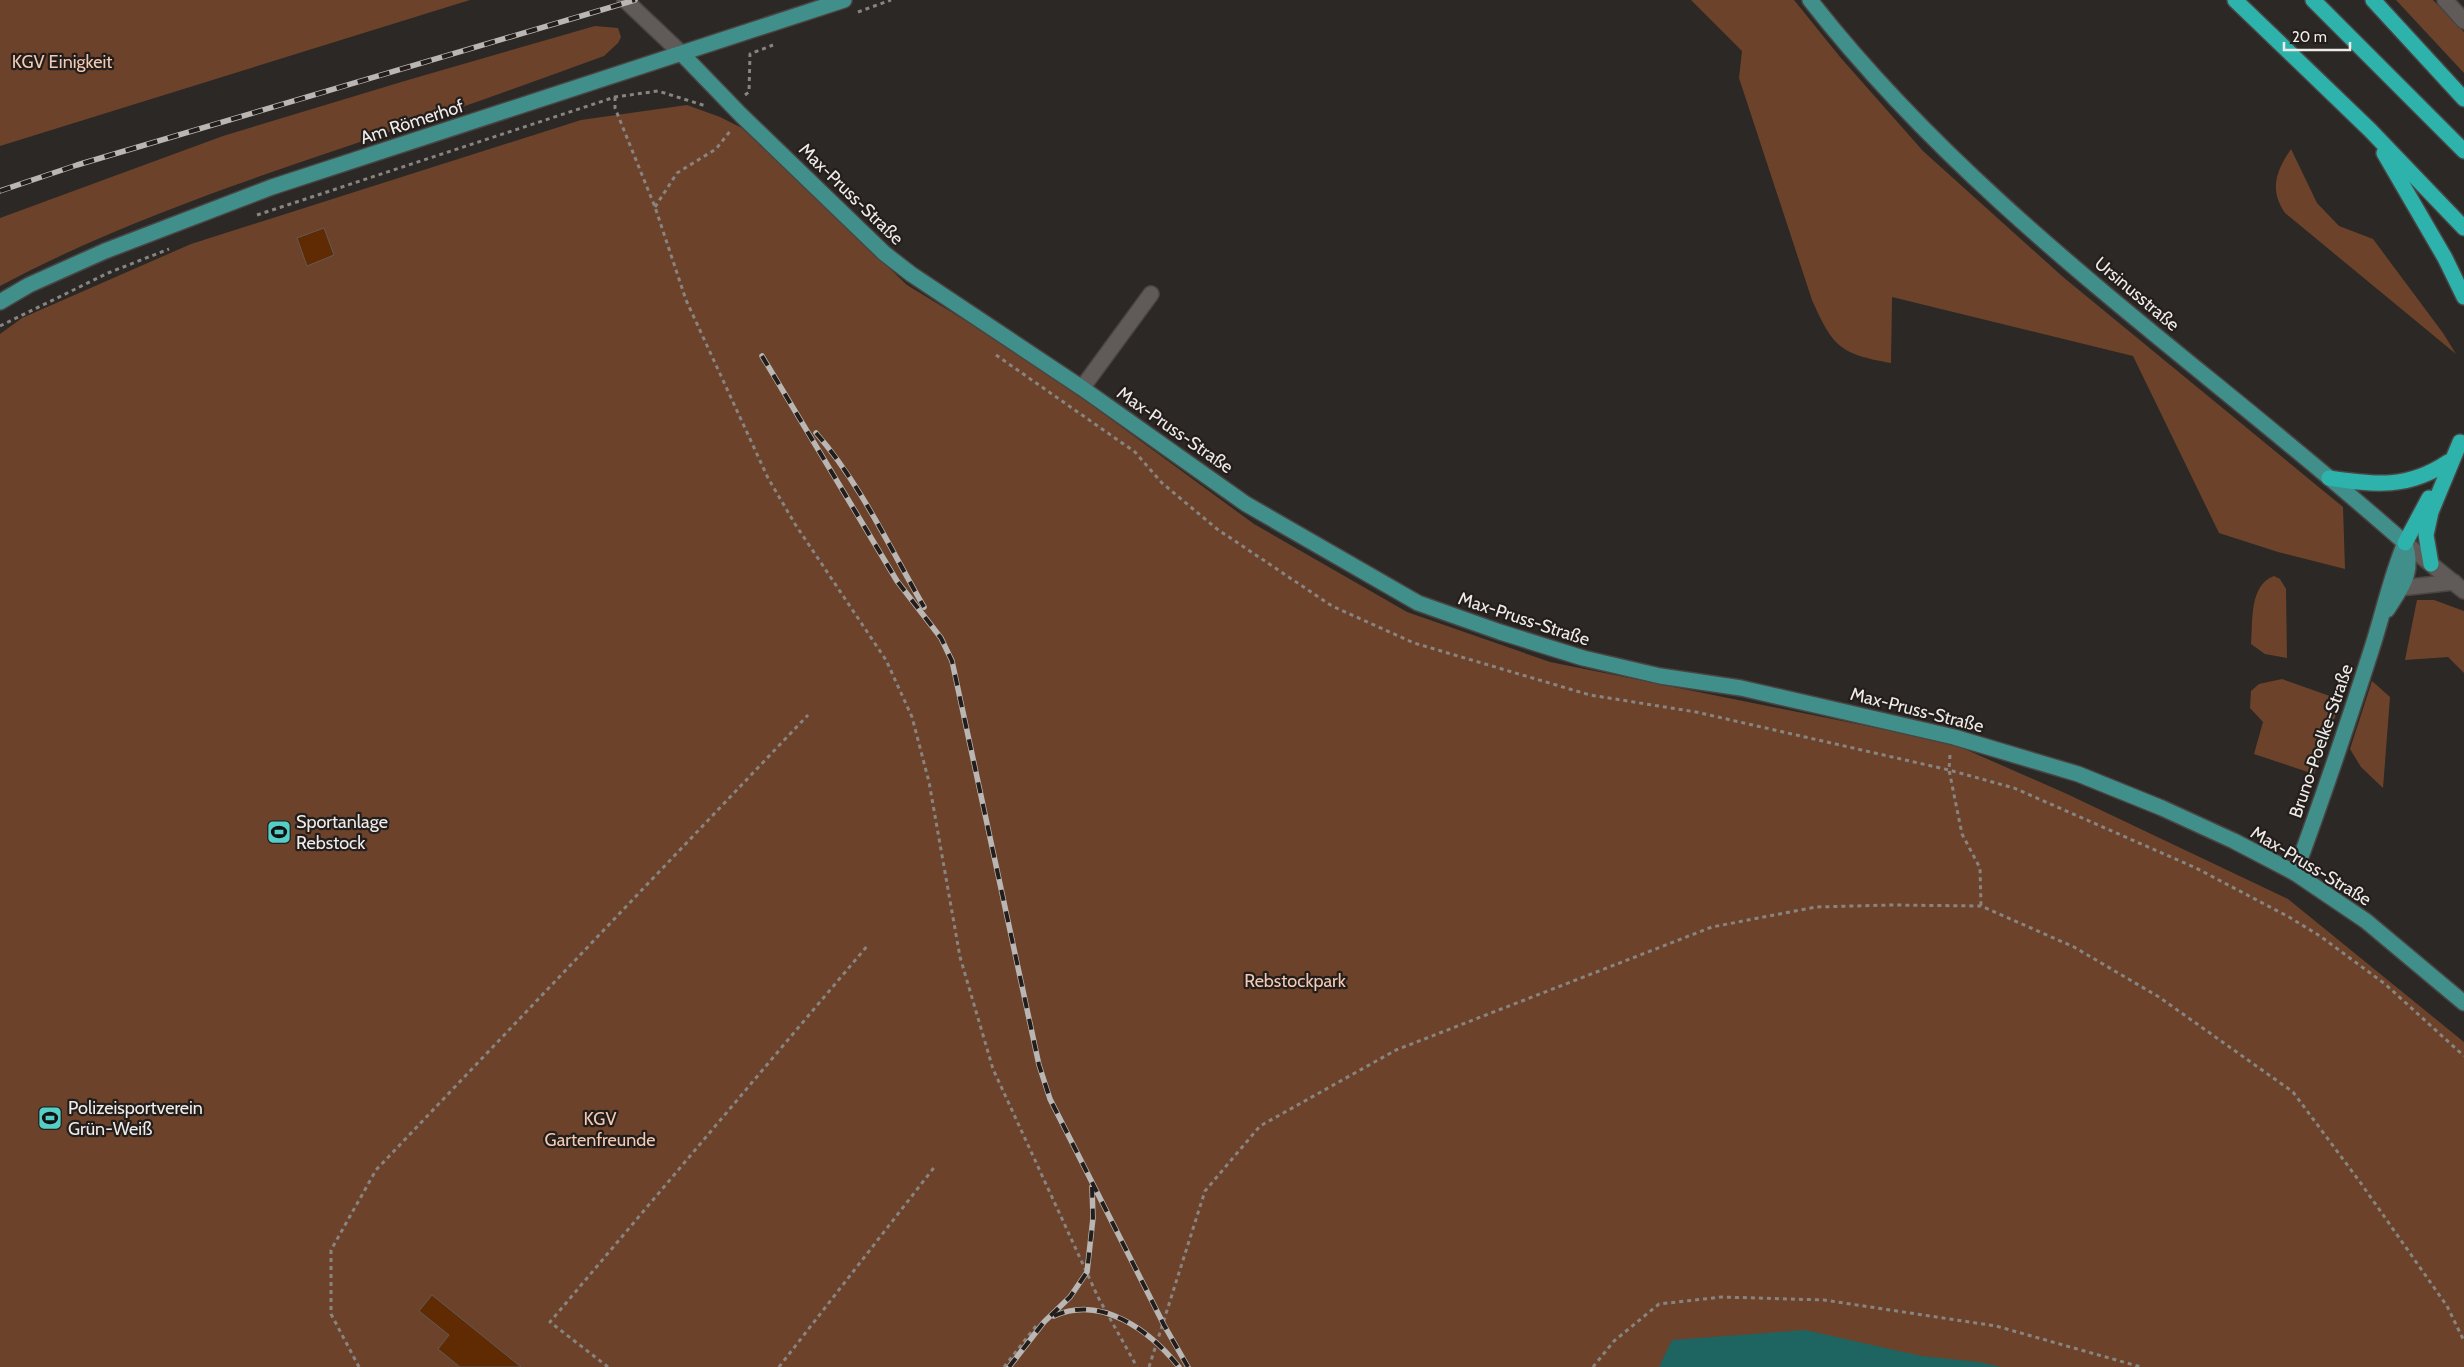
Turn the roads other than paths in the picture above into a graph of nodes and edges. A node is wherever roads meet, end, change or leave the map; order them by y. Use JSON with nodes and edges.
{"nodes":[{"id":1,"x":625,"y":0,"type":"edge"},
{"id":2,"x":844,"y":0,"type":"edge"},
{"id":3,"x":1810,"y":0,"type":"edge"},
{"id":4,"x":2235,"y":0,"type":"edge"},
{"id":5,"x":2313,"y":0,"type":"edge"},
{"id":6,"x":2373,"y":0,"type":"edge"},
{"id":7,"x":2445,"y":0,"type":"edge"},
{"id":8,"x":2464,"y":21,"type":"edge"},
{"id":9,"x":682,"y":54,"type":"junction"},
{"id":10,"x":2464,"y":99,"type":"edge"},
{"id":11,"x":2370,"y":130,"type":"junction"},
{"id":12,"x":2464,"y":151,"type":"edge"},
{"id":13,"x":2464,"y":228,"type":"edge"},
{"id":14,"x":1151,"y":294,"type":"dead end"},
{"id":15,"x":2464,"y":297,"type":"edge"},
{"id":16,"x":0,"y":302,"type":"edge"},
{"id":17,"x":1082,"y":388,"type":"junction"},
{"id":18,"x":2462,"y":438,"type":"edge"},
{"id":19,"x":2448,"y":462,"type":"junction"},
{"id":20,"x":2329,"y":478,"type":"junction"},
{"id":21,"x":2405,"y":543,"type":"junction"},
{"id":22,"x":2430,"y":564,"type":"junction"},
{"id":23,"x":2459,"y":587,"type":"edge"},
{"id":24,"x":2401,"y":588,"type":"junction"},
{"id":25,"x":2381,"y":620,"type":"junction"},
{"id":26,"x":2295,"y":874,"type":"junction"},
{"id":27,"x":2464,"y":1003,"type":"edge"}],
"edges":[{"from":1,"to":9,"type":"street"},
{"from":2,"to":9,"type":"main road","name":"Am Römerhof"},
{"from":3,"to":20,"type":"main road","name":"Ursinusstraße"},
{"from":4,"to":11,"type":"highway"},
{"from":5,"to":12,"type":"highway"},
{"from":6,"to":10,"type":"highway"},
{"from":7,"to":8,"type":"street"},
{"from":9,"to":16,"type":"main road","name":"Am Römerhof"},
{"from":9,"to":17,"type":"main road","name":"Max-Pruss-Straße"},
{"from":11,"to":13,"type":"highway"},
{"from":11,"to":15,"type":"highway"},
{"from":14,"to":17,"type":"street"},
{"from":17,"to":26,"type":"main road","name":"Max-Pruss-Straße"},
{"from":18,"to":19,"type":"highway"},
{"from":18,"to":22,"type":"highway"},
{"from":19,"to":20,"type":"highway"},
{"from":19,"to":21,"type":"highway"},
{"from":20,"to":21,"type":"main road","name":"Ursinusstraße"},
{"from":21,"to":22,"type":"street","name":"Ursinusstraße"},
{"from":21,"to":24,"type":"main road","name":"Bruno-Poelke-Straße"},
{"from":21,"to":25,"type":"main road","name":"Bruno-Poelke-Straße"},
{"from":22,"to":23,"type":"street","name":"Ursinusstraße"},
{"from":23,"to":24,"type":"street"},
{"from":24,"to":25,"type":"main road","name":"Bruno-Poelke-Straße"},
{"from":25,"to":26,"type":"main road","name":"Bruno-Poelke-Straße"},
{"from":26,"to":27,"type":"main road","name":"Max-Pruss-Straße"}]}
